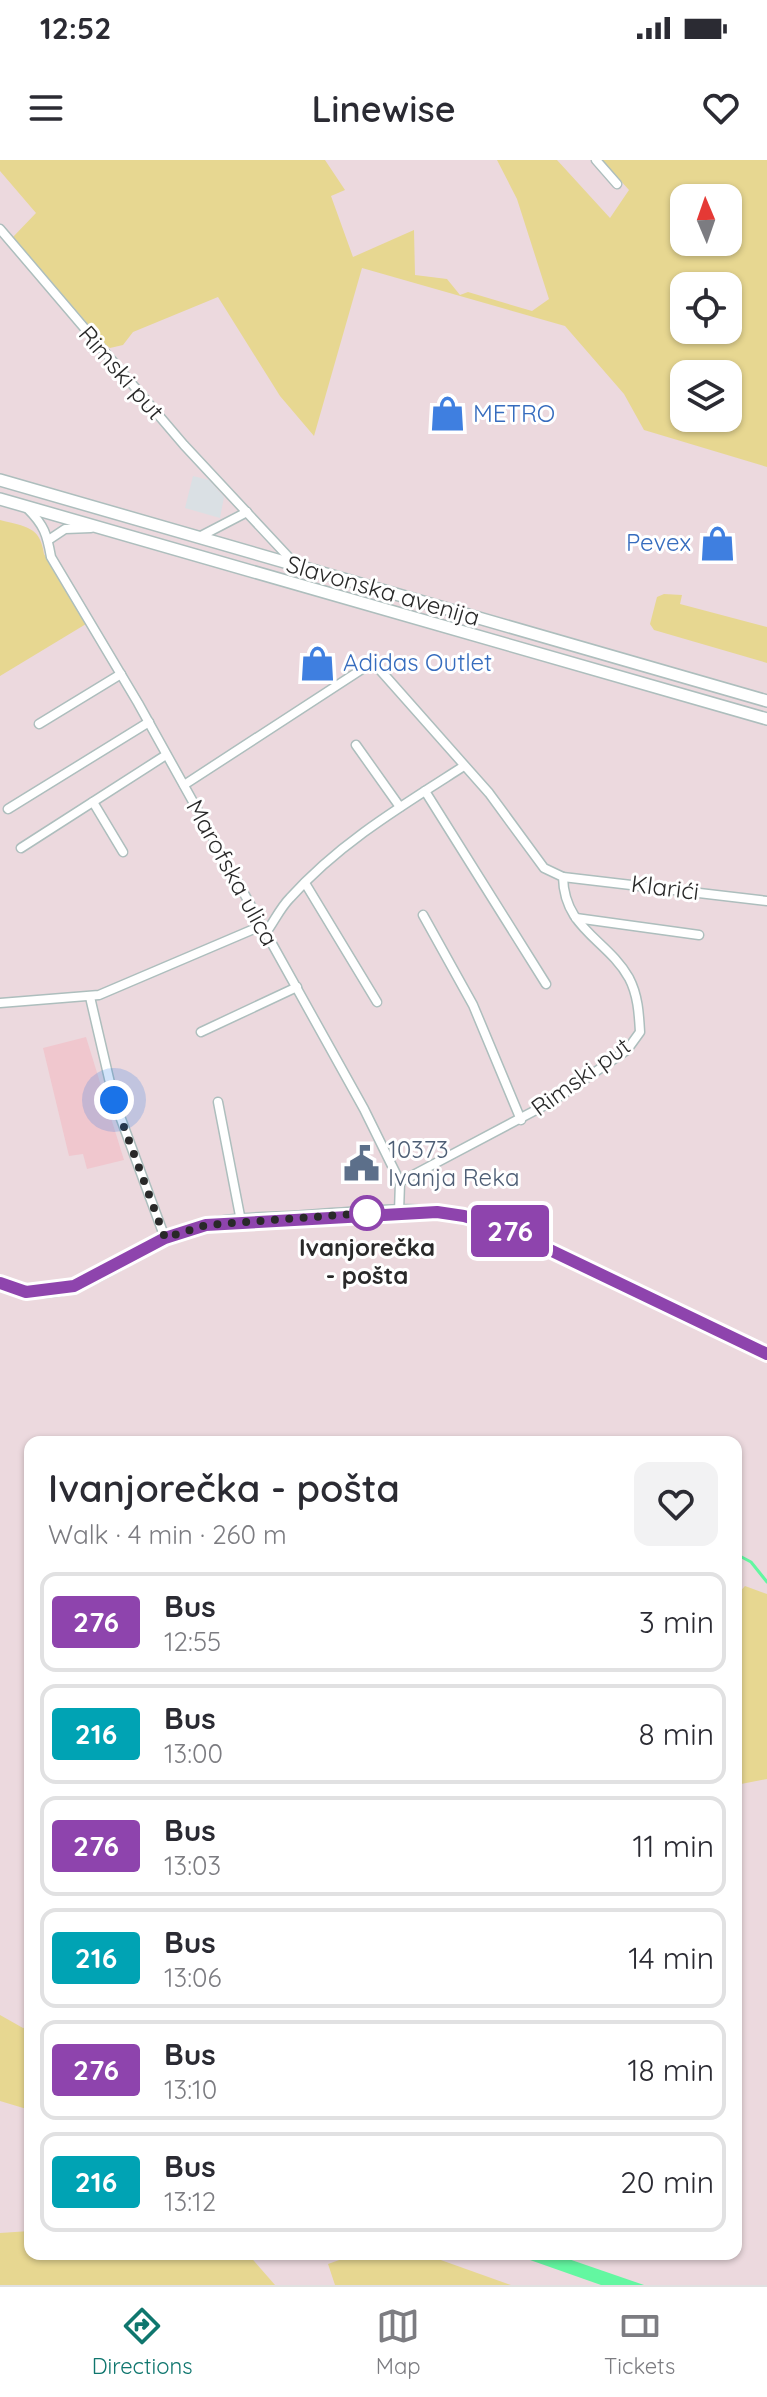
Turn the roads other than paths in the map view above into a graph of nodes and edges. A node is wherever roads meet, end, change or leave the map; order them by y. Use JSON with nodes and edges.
{"nodes":[{"id":1,"x":596,"y":160,"type":"edge"},
{"id":2,"x":617,"y":184,"type":"dead end"},
{"id":3,"x":0,"y":229,"type":"edge"},
{"id":4,"x":0,"y":480,"type":"edge"},
{"id":5,"x":0,"y":499,"type":"edge"},
{"id":6,"x":26,"y":507,"type":"junction"},
{"id":7,"x":247,"y":512,"type":"junction"},
{"id":8,"x":98,"y":527,"type":"junction"},
{"id":9,"x":199,"y":537,"type":"junction"},
{"id":10,"x":50,"y":539,"type":"junction"},
{"id":11,"x":298,"y":567,"type":"junction"},
{"id":12,"x":121,"y":674,"type":"junction"},
{"id":13,"x":767,"y":701,"type":"edge"},
{"id":14,"x":767,"y":719,"type":"edge"},
{"id":15,"x":149,"y":722,"type":"junction"},
{"id":16,"x":39,"y":724,"type":"dead end"},
{"id":17,"x":356,"y":745,"type":"dead end"},
{"id":18,"x":166,"y":755,"type":"junction"},
{"id":19,"x":464,"y":766,"type":"junction"},
{"id":20,"x":184,"y":785,"type":"junction"},
{"id":21,"x":425,"y":791,"type":"junction"},
{"id":22,"x":93,"y":802,"type":"junction"},
{"id":23,"x":400,"y":807,"type":"junction"},
{"id":24,"x":8,"y":809,"type":"dead end"},
{"id":25,"x":21,"y":848,"type":"dead end"},
{"id":26,"x":123,"y":852,"type":"dead end"},
{"id":27,"x":563,"y":877,"type":"junction"},
{"id":28,"x":305,"y":883,"type":"junction"},
{"id":29,"x":767,"y":901,"type":"edge"},
{"id":30,"x":423,"y":915,"type":"dead end"},
{"id":31,"x":576,"y":918,"type":"junction"},
{"id":32,"x":263,"y":930,"type":"junction"},
{"id":33,"x":699,"y":935,"type":"dead end"},
{"id":34,"x":546,"y":984,"type":"dead end"},
{"id":35,"x":297,"y":987,"type":"junction"},
{"id":36,"x":90,"y":997,"type":"junction"},
{"id":37,"x":377,"y":1002,"type":"dead end"},
{"id":38,"x":0,"y":1003,"type":"edge"},
{"id":39,"x":201,"y":1032,"type":"dead end"},
{"id":40,"x":218,"y":1102,"type":"dead end"},
{"id":41,"x":521,"y":1120,"type":"junction"},
{"id":42,"x":400,"y":1182,"type":"junction"},
{"id":43,"x":399,"y":1212,"type":"junction"},
{"id":44,"x":241,"y":1221,"type":"junction"},
{"id":45,"x":165,"y":1238,"type":"junction"},
{"id":46,"x":0,"y":1283,"type":"edge"},
{"id":47,"x":767,"y":1354,"type":"edge"}],
"edges":[{"from":1,"to":2,"type":"street"},
{"from":3,"to":7,"type":"street","name":"Rimski put"},
{"from":4,"to":9,"type":"main road","name":"Slavonska avenija"},
{"from":5,"to":6,"type":"main road","name":"Slavonska avenija"},
{"from":6,"to":8,"type":"main road","name":"Slavonska avenija"},
{"from":6,"to":10,"type":"street","name":"Marofska ulica"},
{"from":7,"to":9,"type":"street"},
{"from":7,"to":11,"type":"street","name":"Rimski put"},
{"from":8,"to":10,"type":"street"},
{"from":8,"to":14,"type":"main road","name":"Slavonska avenija"},
{"from":9,"to":11,"type":"main road","name":"Slavonska avenija"},
{"from":10,"to":12,"type":"street","name":"Marofska ulica"},
{"from":11,"to":13,"type":"main road","name":"Slavonska avenija"},
{"from":12,"to":15,"type":"street","name":"Marofska ulica"},
{"from":12,"to":16,"type":"street"},
{"from":15,"to":18,"type":"street","name":"Marofska ulica"},
{"from":15,"to":24,"type":"street"},
{"from":17,"to":23,"type":"street"},
{"from":18,"to":20,"type":"street","name":"Marofska ulica"},
{"from":18,"to":22,"type":"street"},
{"from":19,"to":20,"type":"street"},
{"from":19,"to":21,"type":"street"},
{"from":19,"to":27,"type":"street"},
{"from":20,"to":32,"type":"street","name":"Marofska ulica"},
{"from":21,"to":23,"type":"street"},
{"from":21,"to":34,"type":"street"},
{"from":22,"to":25,"type":"street"},
{"from":22,"to":26,"type":"street"},
{"from":23,"to":28,"type":"street"},
{"from":27,"to":29,"type":"street","name":"Klarići"},
{"from":27,"to":31,"type":"street","name":"Rimski put"},
{"from":28,"to":32,"type":"street"},
{"from":28,"to":37,"type":"street"},
{"from":30,"to":41,"type":"street"},
{"from":31,"to":33,"type":"street"},
{"from":31,"to":41,"type":"street","name":"Rimski put"},
{"from":32,"to":35,"type":"street","name":"Marofska ulica"},
{"from":32,"to":36,"type":"street"},
{"from":35,"to":39,"type":"street"},
{"from":35,"to":42,"type":"street","name":"Marofska ulica"},
{"from":36,"to":38,"type":"street"},
{"from":36,"to":45,"type":"street"},
{"from":40,"to":44,"type":"street"},
{"from":41,"to":42,"type":"street","name":"Rimski put"},
{"from":42,"to":43,"type":"street","name":"Marofska ulica"},
{"from":43,"to":44,"type":"main road"},
{"from":43,"to":47,"type":"main road"},
{"from":44,"to":45,"type":"main road"},
{"from":45,"to":46,"type":"main road"}]}
